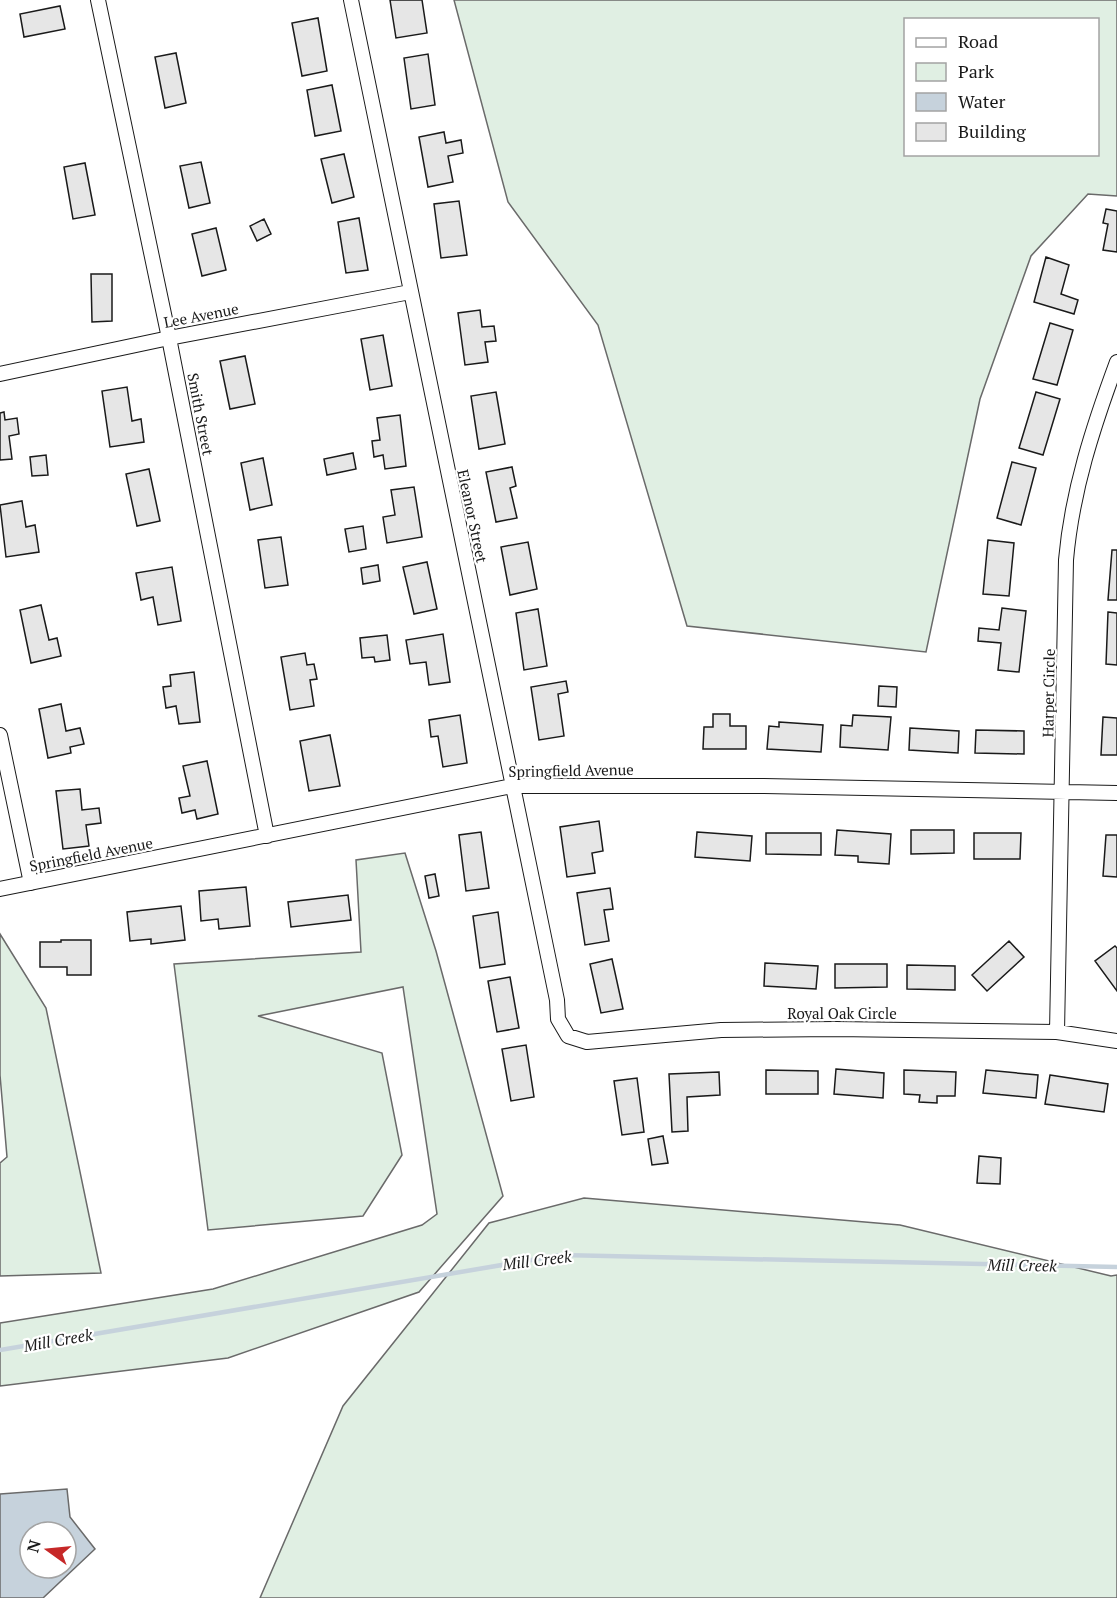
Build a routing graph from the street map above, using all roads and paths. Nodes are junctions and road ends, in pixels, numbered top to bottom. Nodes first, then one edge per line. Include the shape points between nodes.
1 (98, 0) edge
2 (351, 0) edge
3 (410, 292) junction
4 (169, 338) junction
5 (1117, 362) edge
6 (0, 375) edge
7 (0, 735) edge
8 (512, 786) junction
9 (1062, 791) junction
10 (1117, 793) edge
11 (267, 836) junction
12 (31, 883) junction
13 (0, 890) edge
14 (1057, 1032) junction
15 (568, 1036) joint
16 (1117, 1041) edge

1 - 4 street, Smith Street
2 - 3 street, Eleanor Street
3 - 4 street, Lee Avenue
3 - 8 street, Eleanor Street
4 - 6 street, Lee Avenue
4 - 11 street, Smith Street
5 - 9 street, Harper Circle via 1076,485 1069,522 1065,560
7 - 12 street
8 - 9 street, Springfield Avenue
8 - 11 street, Springfield Avenue
8 - 15 street, Eleanor Street via 558,1019
9 - 10 street, Springfield Avenue
9 - 14 street, Harper Circle
11 - 12 street, Springfield Avenue
12 - 13 street, Springfield Avenue
14 - 15 street, Royal Oak Circle via 721,1030 587,1042
14 - 16 street, Royal Oak Circle

